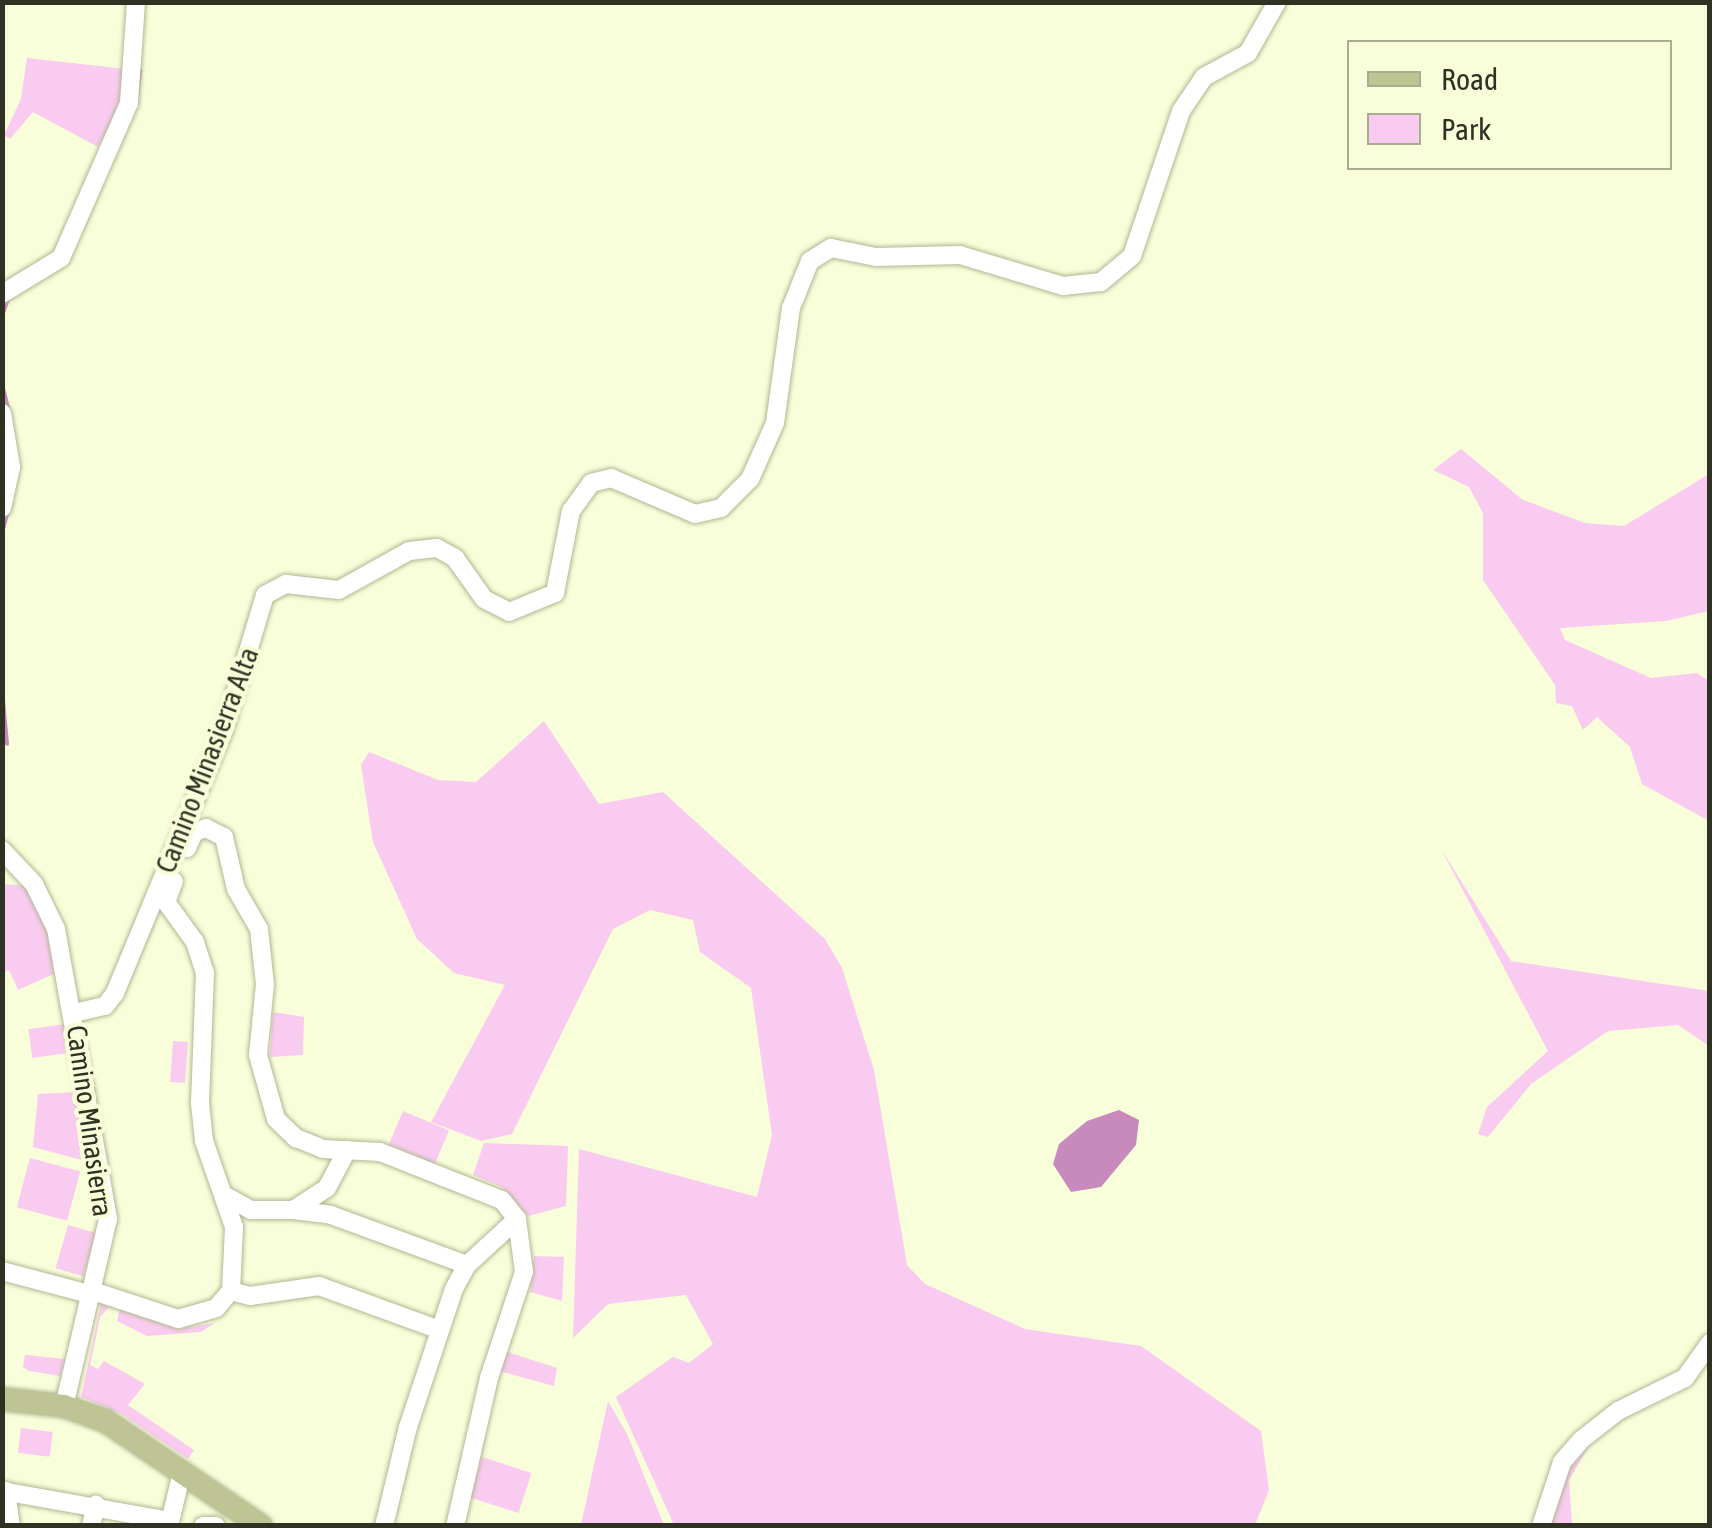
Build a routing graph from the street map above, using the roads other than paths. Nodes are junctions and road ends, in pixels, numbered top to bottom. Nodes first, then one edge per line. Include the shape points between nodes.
1 (136, 2) edge
2 (1277, 2) edge
3 (2, 294) edge
4 (2, 414) edge
5 (2, 508) edge
6 (2, 850) edge
7 (74, 1013) junction
8 (347, 1150) junction
9 (327, 1188) junction
10 (224, 1194) junction
11 (251, 1210) junction
12 (293, 1210) junction
13 (331, 1214) junction
14 (516, 1219) junction
15 (234, 1227) junction
16 (489, 1242) junction
17 (523, 1250) junction
18 (466, 1265) junction
19 (2, 1271) edge
20 (231, 1290) junction
21 (90, 1292) junction
22 (437, 1329) junction
23 (1710, 1343) edge
24 (2, 1399) edge
25 (64, 1406) junction
26 (2, 1414) edge
27 (120, 1434) junction
28 (182, 1472) junction
29 (4, 1491) edge
30 (96, 1505) junction
31 (169, 1523) edge
32 (11, 1526) edge
33 (91, 1526) edge
34 (203, 1526) edge
35 (216, 1526) edge
36 (261, 1526) edge
37 (384, 1526) edge
38 (454, 1526) edge
39 (1541, 1526) edge

1 - 3 street via 129,103 61,258
2 - 7 street, Camino Minasierra Alta via 1248,53 1204,77 1181,111 1132,256 1101,282 1063,286 960,255 876,257 830,248 810,261 791,308 775,423 750,479 722,508 695,514 611,478 591,482 571,512 554,593 509,612 484,599 455,558 437,548 409,552 339,590 286,584 265,595 224,730 115,993 105,1006
4 - 5 street via 11,466
6 - 7 street, Camino Minasierra via 48,906
7 - 21 street, Camino Minasierra via 108,1219
8 - 9 street
8 - 10 street via 296,1138 276,1119 263,1091 258,1054 264,956 259,929 236,890 224,837 218,830 194,832 166,902 195,942 205,974 200,1103 204,1140
8 - 14 street via 380,1152 502,1200
9 - 12 street
9 - 13 street
10 - 11 street
10 - 15 street
11 - 12 street
11 - 15 street
12 - 13 street
13 - 18 street
14 - 16 street
14 - 17 street
15 - 20 street
16 - 17 street
16 - 18 street
17 - 38 street via 518,1302 488,1378
18 - 22 street
19 - 21 street
20 - 21 street via 216,1308 178,1319
20 - 22 street via 250,1296 319,1286
21 - 25 street, Camino Minasierra
22 - 37 street
23 - 39 street via 1685,1378 1618,1411 1581,1440 1562,1462
24 - 25 main road
25 - 27 main road
26 - 27 main road
27 - 28 main road
28 - 31 street
28 - 36 main road
29 - 30 street
29 - 32 street
30 - 31 street
30 - 33 street
34 - 35 street

